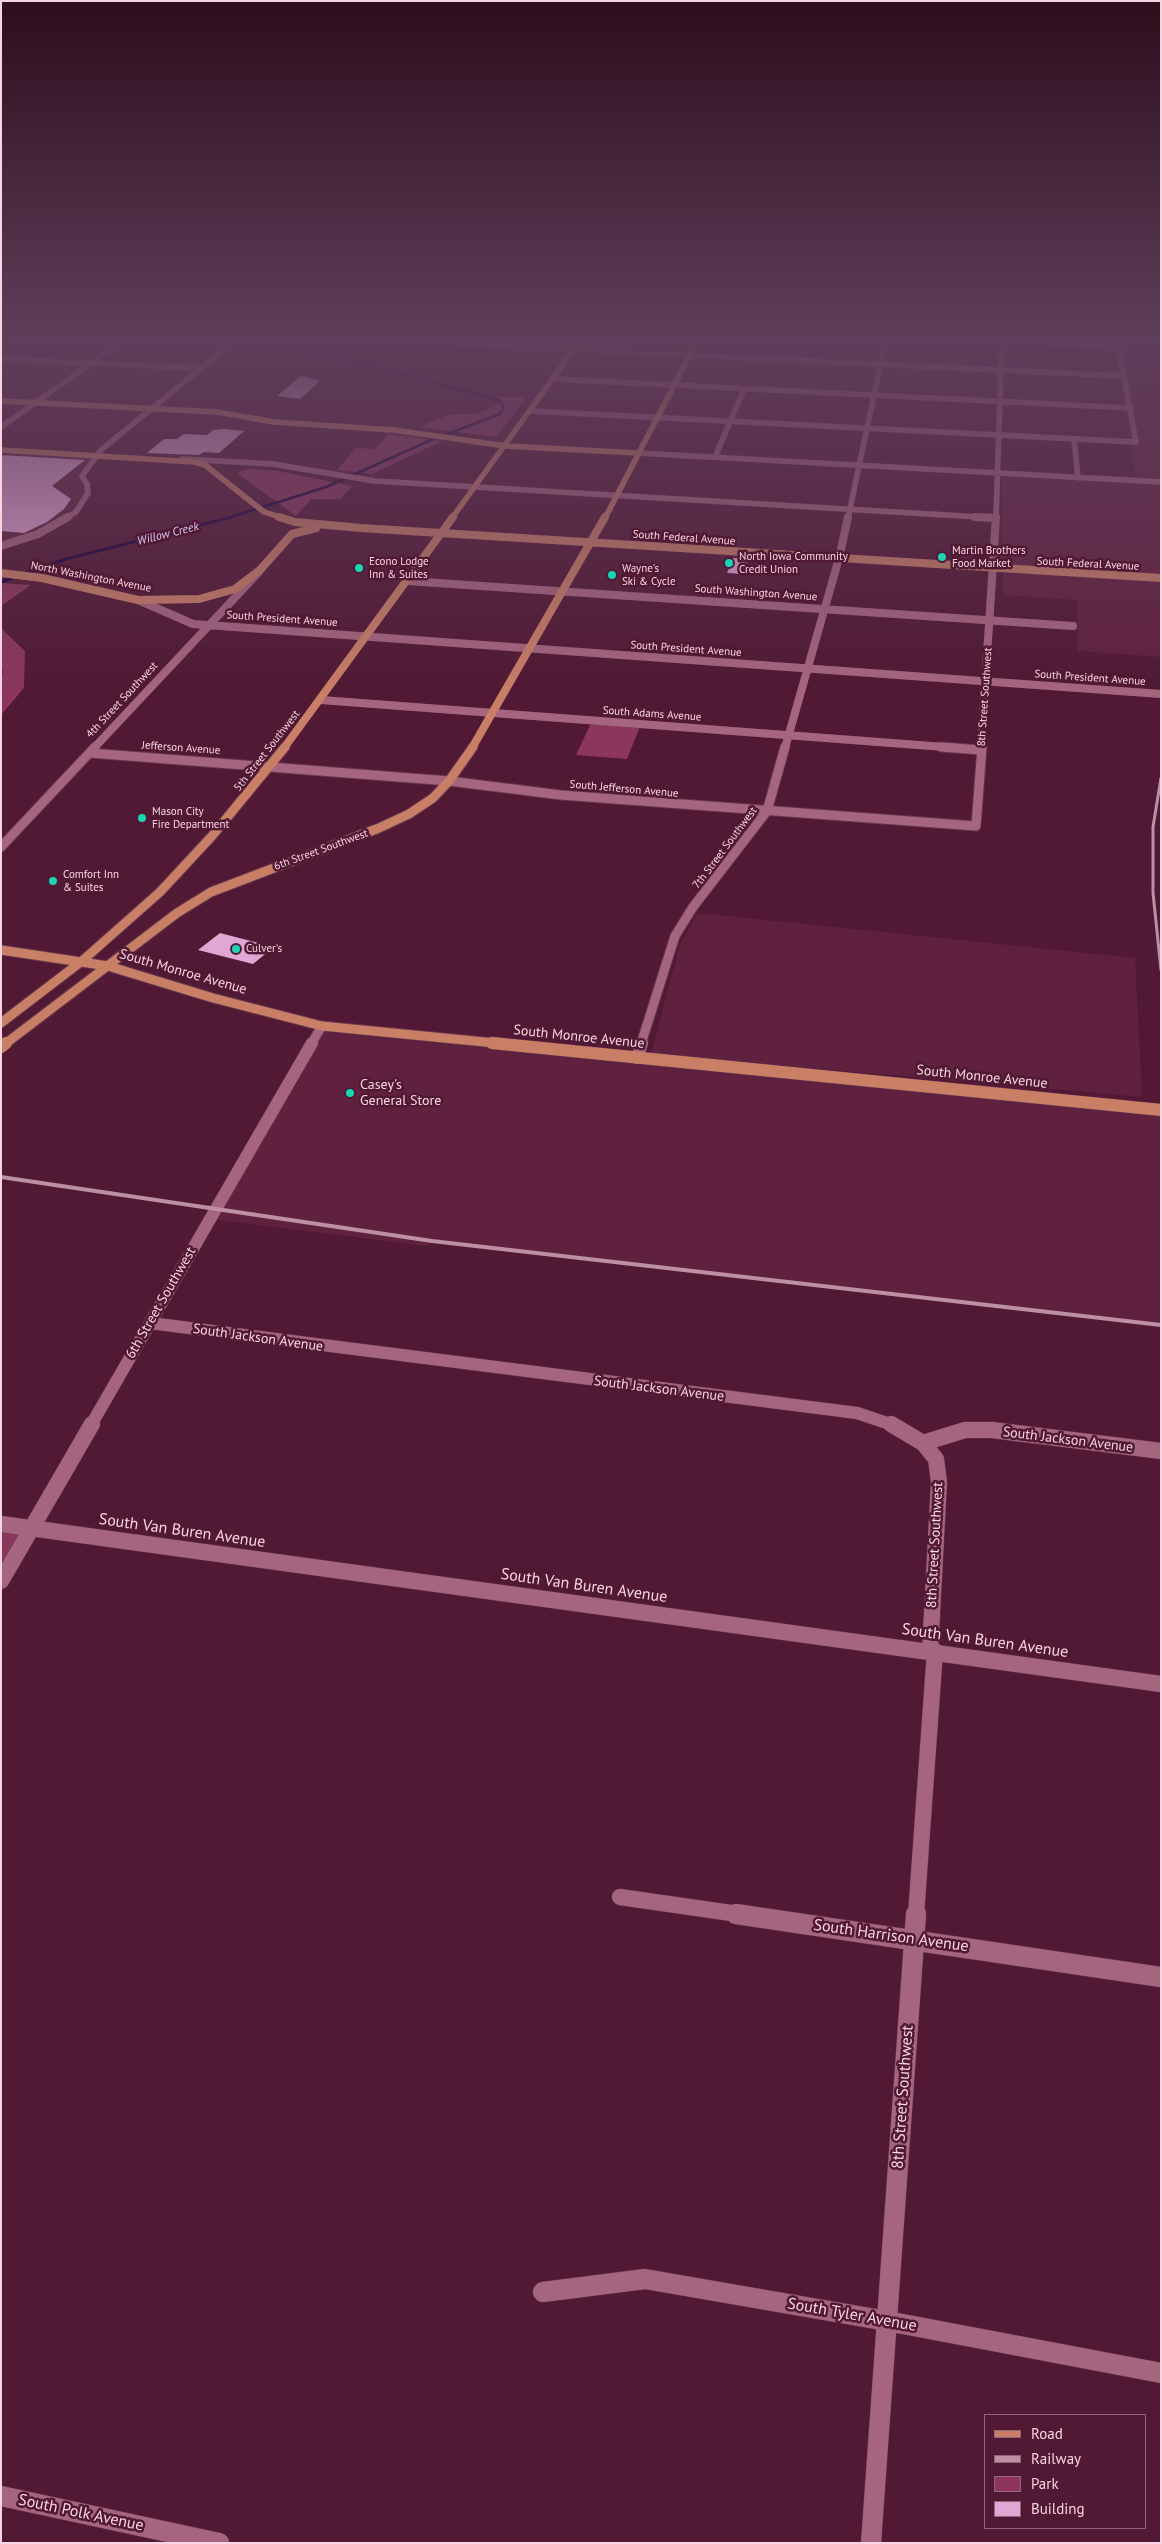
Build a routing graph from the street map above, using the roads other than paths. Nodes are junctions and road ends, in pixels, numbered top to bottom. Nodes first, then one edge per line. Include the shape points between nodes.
1 (97, 457) edge
2 (134, 457) edge
3 (498, 457) edge
4 (636, 457) edge
5 (695, 457) edge
6 (861, 457) edge
7 (998, 457) edge
8 (1076, 457) edge
9 (715, 458) joint
10 (182, 459) junction
11 (254, 463) junction
12 (859, 466) junction
13 (997, 474) junction
14 (220, 476) junction
15 (1078, 478) junction
16 (1161, 482) edge
17 (476, 487) junction
18 (616, 495) junction
19 (849, 509) junction
20 (264, 512) junction
21 (996, 518) junction
22 (276, 524) dead end
23 (361, 528) junction
24 (444, 532) junction
25 (281, 535) dead end
26 (592, 542) junction
27 (1, 546) edge
28 (281, 546) junction
29 (838, 558) junction
30 (994, 568) junction
31 (260, 570) junction
32 (1, 573) edge
33 (1161, 578) edge
34 (408, 581) junction
35 (562, 591) junction
36 (138, 600) junction
37 (825, 610) junction
38 (990, 620) junction
39 (210, 625) junction
40 (1073, 626) dead end
41 (368, 636) junction
42 (529, 648) junction
43 (807, 669) junction
44 (986, 682) junction
45 (1161, 694) edge
46 (321, 700) junction
47 (490, 714) junction
48 (789, 735) junction
49 (981, 750) junction
50 (90, 753) junction
51 (270, 766) junction
52 (449, 781) junction
53 (767, 811) junction
54 (976, 826) joint
55 (3, 843) edge
56 (1, 950) edge
57 (82, 961) junction
58 (108, 966) junction
59 (1, 1023) edge
60 (322, 1026) junction
61 (1, 1047) edge
62 (637, 1058) junction
63 (1161, 1110) edge
64 (150, 1323) junction
65 (923, 1443) junction
66 (1161, 1451) edge
67 (1, 1524) edge
68 (31, 1528) junction
69 (1, 1581) edge
70 (933, 1651) junction
71 (1161, 1684) edge
72 (620, 1897) dead end
73 (914, 1939) junction
74 (1161, 1977) edge
75 (543, 2292) dead end
76 (887, 2321) junction
77 (1161, 2373) edge
78 (1, 2496) edge
79 (219, 2543) edge
80 (871, 2543) edge

1 - 27 street via 82,476 88,493 76,512 38,534
2 - 10 main road, South Federal Avenue
3 - 17 main road, 5th Street Southwest
4 - 18 main road, 6th Street Southwest
5 - 9 street
6 - 12 street, 7th Street Southwest
7 - 13 street, 8th Street Southwest
8 - 15 street
9 - 12 street
10 - 11 street
10 - 14 main road, South Federal Avenue via 205,465
11 - 14 street via 226,466 220,471
11 - 17 street via 363,480
12 - 13 street
12 - 19 street, 7th Street Southwest
13 - 15 street
13 - 21 street, 8th Street Southwest
14 - 20 main road, South Federal Avenue
15 - 16 street
17 - 18 street
17 - 24 main road, 5th Street Southwest
18 - 19 street
18 - 26 main road, 6th Street Southwest
19 - 21 street
19 - 29 street, 7th Street Southwest
20 - 22 main road
20 - 23 main road, South Federal Avenue via 295,522
21 - 30 street, 8th Street Southwest
23 - 24 main road, South Federal Avenue
23 - 28 main road, North Washington Avenue via 298,531
24 - 26 main road, South Federal Avenue
24 - 34 main road, 5th Street Southwest
25 - 28 main road
26 - 29 main road, South Federal Avenue
26 - 35 main road, 6th Street Southwest
28 - 31 main road, North Washington Avenue
29 - 30 main road, South Federal Avenue
29 - 37 street, 7th Street Southwest
30 - 33 main road, South Federal Avenue
30 - 38 street, 8th Street Southwest
31 - 36 main road, North Washington Avenue via 235,588 218,595 181,601
31 - 39 street, 4th Street Southwest
32 - 36 main road, North Washington Avenue via 42,578
34 - 35 street, South Washington Avenue
34 - 41 main road, 5th Street Southwest
35 - 37 street, South Washington Avenue
35 - 42 main road, 6th Street Southwest
36 - 39 street via 193,624
37 - 38 street, South Washington Avenue
37 - 43 street, 7th Street Southwest
38 - 40 street, South Washington Avenue
38 - 44 street, 8th Street Southwest
39 - 41 street, South President Avenue
39 - 50 street, 4th Street Southwest
41 - 42 street, South President Avenue
41 - 46 main road, 5th Street Southwest
42 - 43 street, South President Avenue
42 - 47 main road, 6th Street Southwest
43 - 44 street, South President Avenue
43 - 48 street, 7th Street Southwest
44 - 45 street, South President Avenue
44 - 49 street, 8th Street Southwest
46 - 47 street, South Adams Avenue
46 - 51 main road, 5th Street Southwest
47 - 48 street, South Adams Avenue
47 - 52 main road, 6th Street Southwest
48 - 49 street, South Adams Avenue
48 - 53 street, 7th Street Southwest
49 - 54 street, 8th Street Southwest
50 - 51 street, Jefferson Avenue
50 - 55 street, 4th Street Southwest
51 - 52 street, South Jefferson Avenue
51 - 57 main road, 5th Street Southwest via 192,860
52 - 53 street, South Jefferson Avenue via 561,795
52 - 58 main road, 6th Street Southwest via 409,814 379,828 211,892 177,913
53 - 54 street, South Jefferson Avenue
53 - 62 street, 7th Street Southwest via 693,907 675,936
56 - 57 main road, South Monroe Avenue
57 - 58 main road, South Monroe Avenue
57 - 59 main road
58 - 60 main road, South Monroe Avenue
58 - 61 main road
60 - 62 main road, South Monroe Avenue
60 - 64 street, 6th Street Southwest
62 - 63 main road, South Monroe Avenue
64 - 65 street, South Jackson Avenue via 857,1413 886,1421
64 - 68 street, 6th Street Southwest
65 - 66 street, South Jackson Avenue via 965,1430 992,1430
65 - 70 street, 8th Street Southwest via 936,1460 939,1482
67 - 68 street, South Van Buren Avenue
68 - 69 street, 6th Street Southwest
68 - 70 street, South Van Buren Avenue
70 - 71 street, South Van Buren Avenue
70 - 73 street, 8th Street Southwest
72 - 73 street, South Harrison Avenue
73 - 74 street, South Harrison Avenue
73 - 76 street, 8th Street Southwest
75 - 76 street, South Tyler Avenue via 645,2278
76 - 77 street, South Tyler Avenue
76 - 80 street, 8th Street Southwest
78 - 79 street, South Polk Avenue

